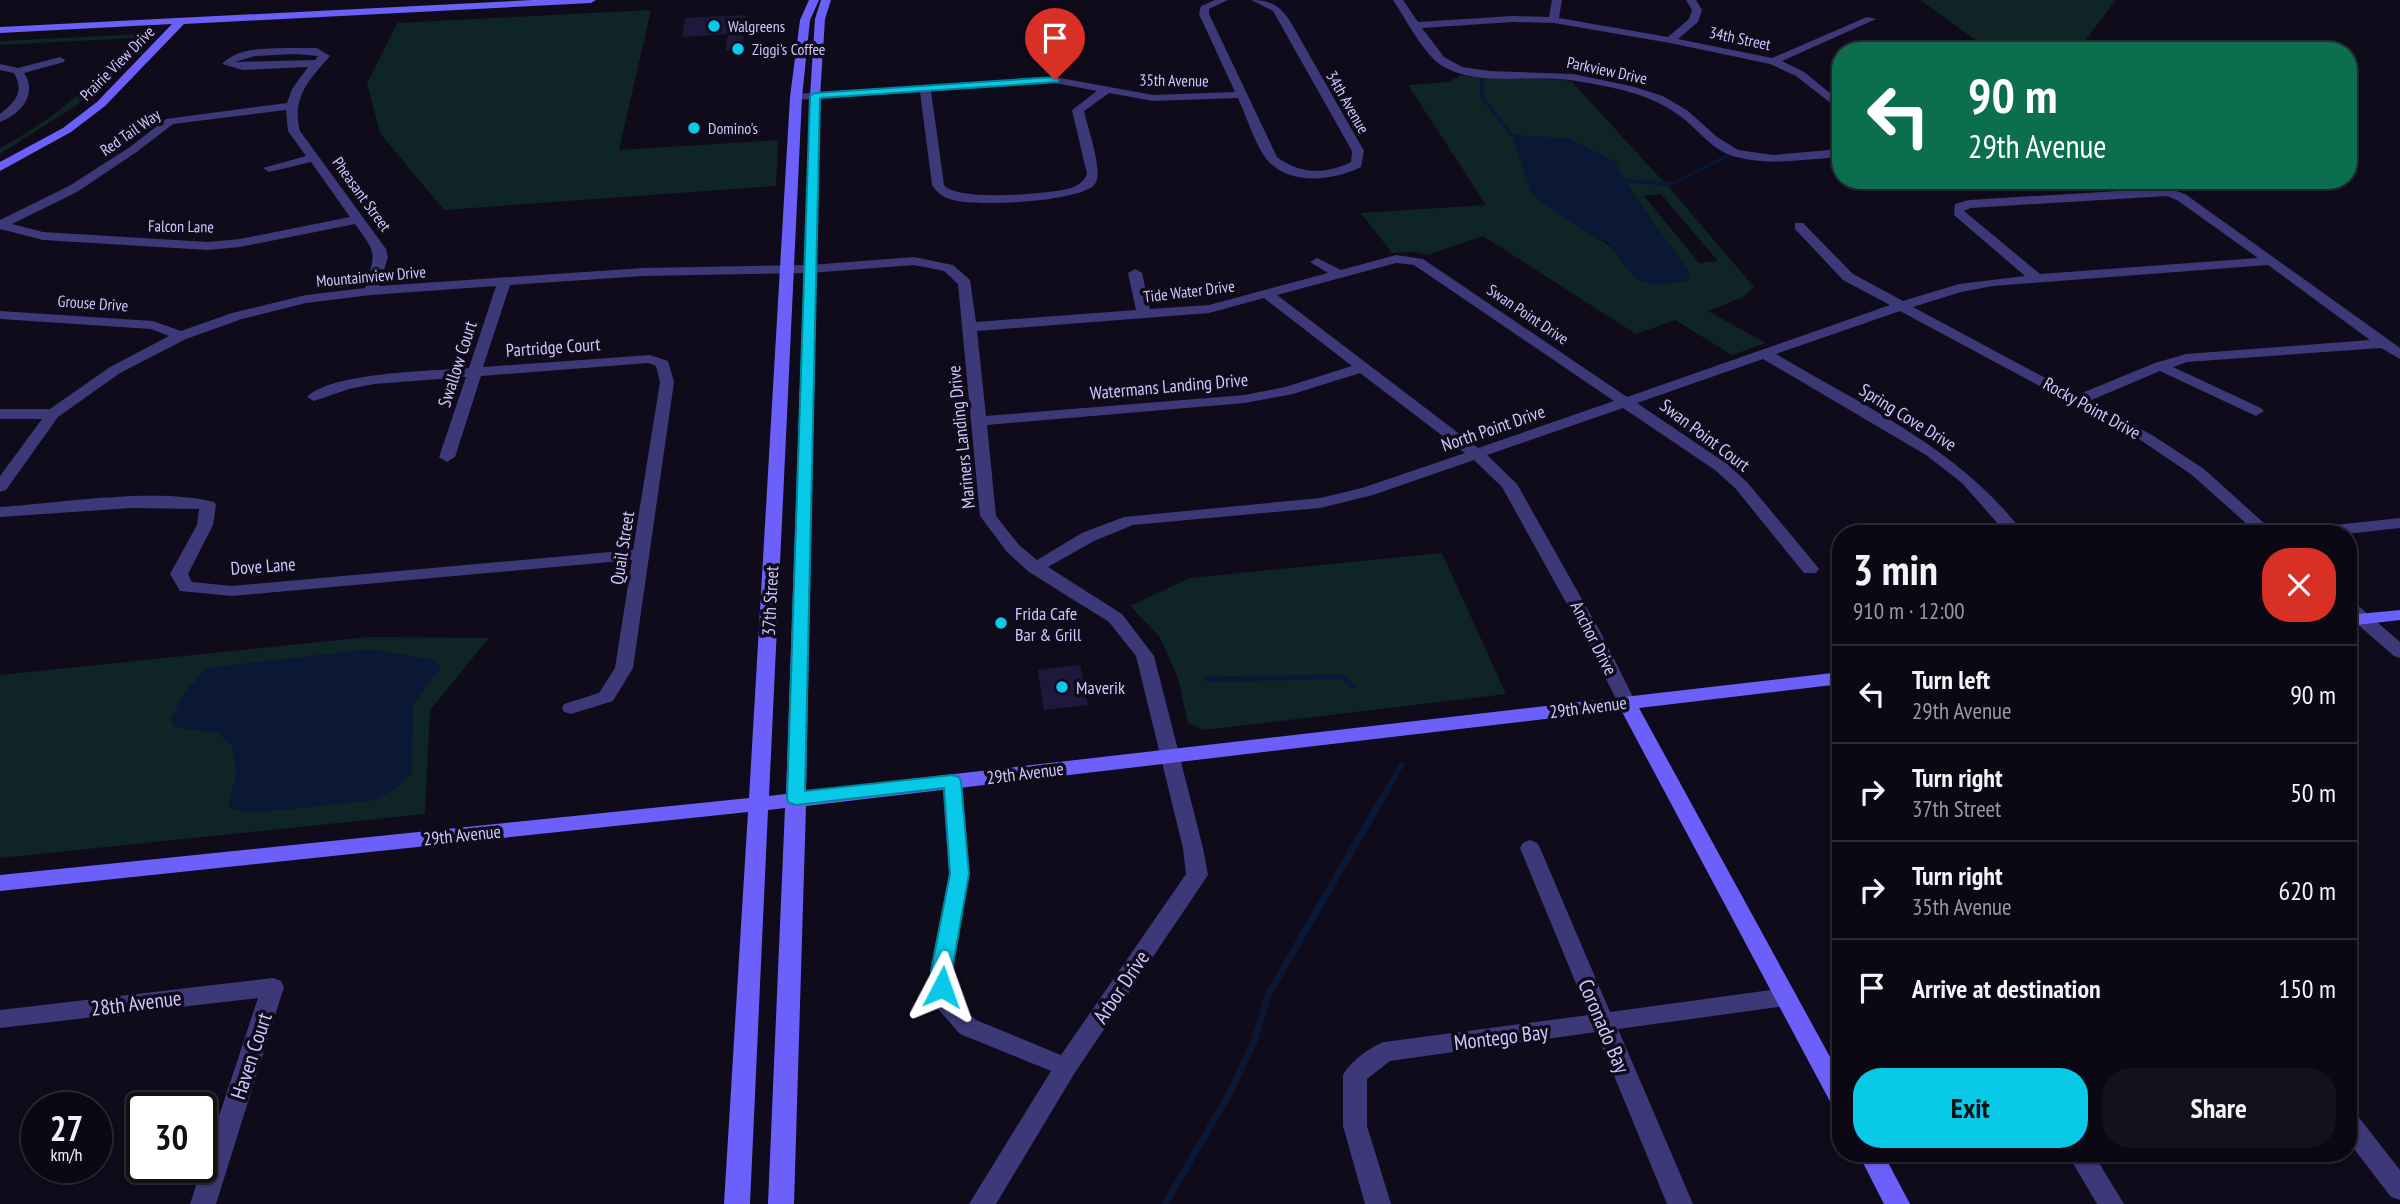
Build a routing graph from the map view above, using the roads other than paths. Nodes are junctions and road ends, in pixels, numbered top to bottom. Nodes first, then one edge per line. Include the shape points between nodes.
1 (591, 0) edge
2 (814, 0) edge
3 (826, 0) edge
4 (1223, 0) edge
5 (1256, 0) edge
6 (1398, 0) edge
7 (1557, 0) edge
8 (1692, 0) edge
9 (1871, 19) dead end
10 (182, 20) junction
11 (1554, 20) junction
12 (1417, 25) junction
13 (0, 30) edge
14 (1670, 40) junction
15 (60, 60) dead end
16 (1773, 61) junction
17 (317, 62) junction
18 (0, 67) edge
19 (18, 71) junction
20 (925, 88) junction
21 (1107, 90) junction
22 (1241, 95) junction
23 (815, 96) junction
24 (796, 97) junction
25 (1832, 101) edge
26 (291, 106) junction
27 (0, 119) edge
28 (1832, 154) edge
29 (313, 158) junction
30 (0, 167) edge
31 (270, 168) dead end
32 (359, 219) junction
33 (1, 225) edge
34 (1799, 226) dead end
35 (1408, 259) joint
36 (2271, 261) junction
37 (1317, 262) dead end
38 (787, 268) junction
39 (810, 269) junction
40 (1135, 273) dead end
41 (1339, 274) junction
42 (2036, 278) junction
43 (504, 282) junction
44 (371, 292) junction
45 (1268, 295) junction
46 (1901, 306) junction
47 (0, 314) edge
48 (1144, 315) junction
49 (969, 327) junction
50 (181, 337) junction
51 (2384, 343) junction
52 (1765, 354) junction
53 (2400, 355) edge
54 (663, 365) joint
55 (2160, 366) junction
56 (1360, 368) junction
57 (474, 372) junction
58 (314, 397) dead end
59 (2077, 400) junction
60 (1627, 401) junction
61 (2256, 411) dead end
62 (0, 414) edge
63 (53, 414) junction
64 (978, 421) junction
65 (1476, 454) junction
66 (447, 457) dead end
67 (0, 487) edge
68 (0, 512) edge
69 (2400, 523) edge
70 (2008, 525) edge
71 (2257, 525) edge
72 (2357, 528) edge
73 (640, 554) junction
74 (1035, 568) junction
75 (1810, 569) dead end
76 (2400, 615) edge
77 (2357, 620) edge
78 (2357, 621) edge
79 (2400, 652) edge
80 (1832, 679) edge
81 (1627, 703) junction
82 (571, 708) dead end
83 (1169, 756) junction
84 (952, 781) junction
85 (796, 799) junction
86 (759, 804) junction
87 (1530, 848) dead end
88 (0, 883) edge
89 (273, 987) joint
90 (1786, 997) junction
91 (0, 1019) edge
92 (1603, 1023) junction
93 (1066, 1067) junction
94 (1832, 1083) edge
95 (2357, 1134) edge
96 (1875, 1162) edge
97 (2085, 1162) edge
98 (2400, 1189) edge
99 (203, 1204) edge
100 (737, 1204) edge
101 (781, 1204) edge
102 (982, 1204) edge
103 (1378, 1204) edge
104 (1680, 1204) edge
105 (1897, 1204) edge
106 (2111, 1204) edge

1 - 10 main road
2 - 24 main road, 37th Street via 805,20
3 - 23 main road, 37th Street via 820,19
4 - 22 street via 1207,5 1203,12
5 - 22 street, 34th Avenue via 1270,4 1285,21 1358,151 1357,164 1342,172 1312,174 1279,166
6 - 12 street
7 - 11 street
8 - 14 street, 34th Street via 1696,17
9 - 16 street
10 - 13 main road
10 - 30 main road, Prairie View Drive via 93,111
11 - 12 street
11 - 14 street
12 - 28 street, Parkview Drive via 1448,65 1489,74 1569,76 1644,93 1685,113 1713,142 1742,154
14 - 16 street, 34th Street
15 - 19 street
16 - 25 street, 34th Street via 1800,74
17 - 17 street via 325,56 317,51 240,55 227,64
17 - 26 street
18 - 19 street
19 - 27 street via 26,82 26,93
20 - 21 street, 35th Avenue via 1055,80
20 - 21 street via 938,185 948,195 974,199 1068,192 1089,183 1093,174 1078,110
20 - 23 street, 35th Avenue
21 - 22 street, 35th Avenue via 1167,99
23 - 24 street, 35th Avenue
23 - 39 main road, 37th Street
24 - 38 main road, 37th Street
26 - 29 street, Pheasant Street via 294,131
26 - 33 street, Red Tail Way via 170,121 74,189
29 - 31 street, Pheasant Street
29 - 32 street, Pheasant Street
32 - 33 street, Falcon Lane via 208,246 43,236
32 - 44 street, Pheasant Street via 380,249
34 - 46 street, Rocky Point Drive via 1848,277
35 - 41 street, Tide Water Drive
35 - 60 street, Swan Point Drive
36 - 42 street, North Point Drive
36 - 42 street via 2168,192 1959,207 1958,212
36 - 51 street
37 - 41 street
38 - 39 street, Mountainview Drive
38 - 43 street, Mountainview Drive
38 - 86 main road, 37th Street
39 - 49 street, Mariners Landing Drive via 914,261 948,268 965,283
39 - 85 main road, 37th Street
40 - 48 street
41 - 45 street, Tide Water Drive
42 - 46 street, North Point Drive via 1959,288
43 - 44 street, Mountainview Drive
43 - 57 street, Swallow Court
44 - 50 street, Mountainview Drive via 306,299 237,316
45 - 48 street, Tide Water Drive via 1209,309
45 - 56 street, Anchor Drive
46 - 52 street, North Point Drive
46 - 59 street, Rocky Point Drive
47 - 50 street, Grouse Drive via 153,324
48 - 49 street, Tide Water Drive
49 - 64 street, Mariners Landing Drive
50 - 63 street, Mountainview Drive via 115,370
51 - 53 street
51 - 55 street via 2207,356
52 - 60 street, North Point Drive
52 - 70 street, Spring Cove Drive via 1943,460 1968,480
54 - 57 street, Partridge Court via 650,359
54 - 73 street, Quail Street via 667,382
55 - 59 street
55 - 61 street
56 - 64 street, Watermans Landing Drive via 1245,400
56 - 65 street, Anchor Drive
57 - 58 street, Partridge Court via 346,385
57 - 66 street, Swallow Court
59 - 71 street, Rocky Point Drive via 2172,453
60 - 65 street, North Point Drive
60 - 75 street, Swan Point Court via 1741,485
62 - 63 street
63 - 67 street, Mountainview Drive
64 - 74 street, Mariners Landing Drive via 988,516 999,536
65 - 74 street, North Point Drive via 1367,492 1320,503 1130,520 1088,537
65 - 81 street, Anchor Drive via 1520,500
68 - 73 street, Dove Lane via 208,505 205,525 179,574 186,587 232,591
69 - 72 street
73 - 82 street, Quail Street via 624,668 606,697
74 - 83 street, Mariners Landing Drive via 1112,615 1130,633 1145,656
76 - 77 main road
78 - 79 street
80 - 81 main road, 29th Avenue
81 - 83 main road, 29th Avenue
81 - 90 main road, Anchor Drive
83 - 84 main road, 29th Avenue
83 - 93 street, Arbor Drive via 1196,875
84 - 85 main road, 29th Avenue
84 - 93 street via 959,874 942,971 943,1002 968,1027
85 - 86 main road, 29th Avenue
85 - 101 main road, 37th Street
86 - 88 main road, 29th Avenue
86 - 100 main road, 37th Street
87 - 92 street, Coronado Bay
89 - 91 street, 28th Avenue
89 - 99 street, Haven Court
90 - 92 street, Montego Bay
90 - 94 main road, Anchor Drive
92 - 103 street, Montego Bay via 1384,1052 1355,1074 1354,1126
92 - 104 street, Coronado Bay
93 - 102 street, Arbor Drive
95 - 98 street
96 - 105 main road
97 - 106 street

